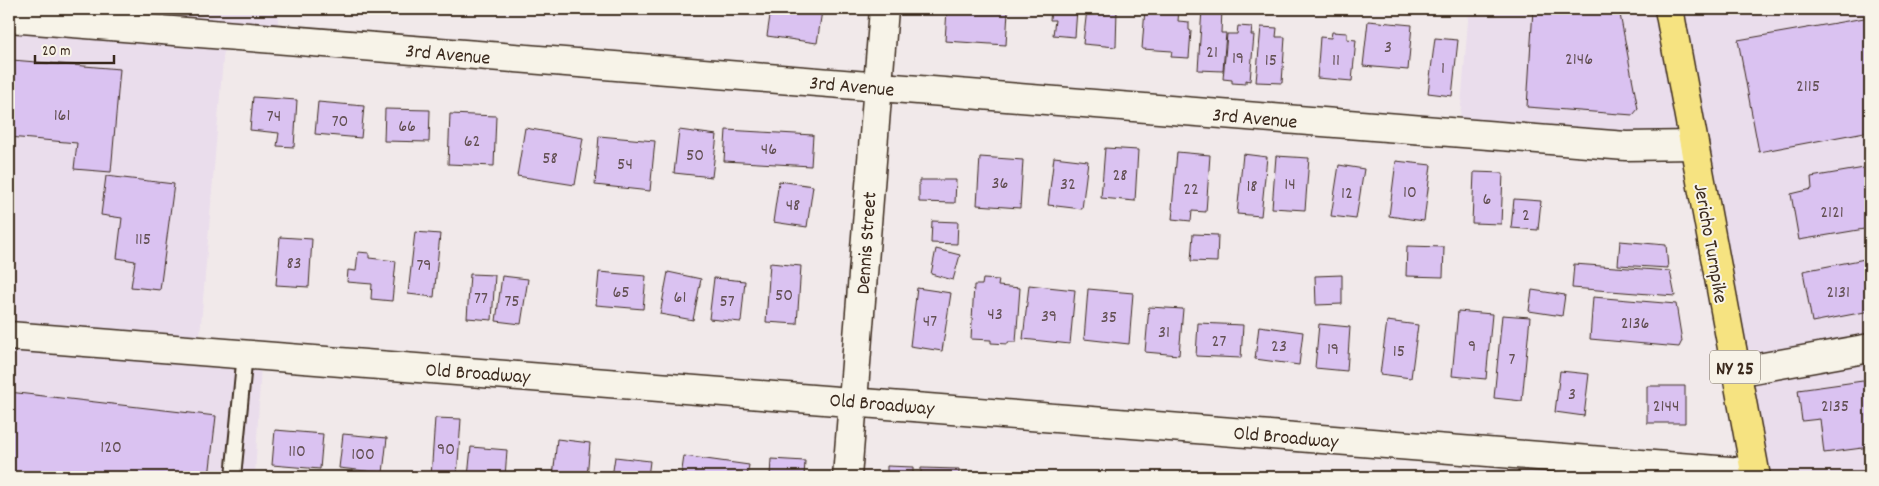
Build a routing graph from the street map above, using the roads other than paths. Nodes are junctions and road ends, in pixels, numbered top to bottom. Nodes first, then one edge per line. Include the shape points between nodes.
1 (884, 9) edge
2 (1669, 9) edge
3 (9, 18) edge
4 (878, 87) junction
5 (1694, 145) junction
6 (9, 336) edge
7 (1870, 348) edge
8 (244, 353) junction
9 (1736, 372) junction
10 (853, 401) junction
11 (1756, 475) edge
12 (233, 477) edge
13 (847, 477) edge

1 - 4 street, Dennis Street
2 - 5 main road, Jericho Turnpike / NY 25
3 - 4 street, 3rd Avenue
4 - 5 street, 3rd Avenue via 1626,146
4 - 10 street, Dennis Street
5 - 9 main road, Jericho Turnpike / NY 25
6 - 8 street, Old Broadway
7 - 9 street
8 - 10 street, Old Broadway
8 - 12 lane
9 - 11 main road, Jericho Turnpike / NY 25
10 - 11 street, Old Broadway
10 - 13 street, Dennis Street

